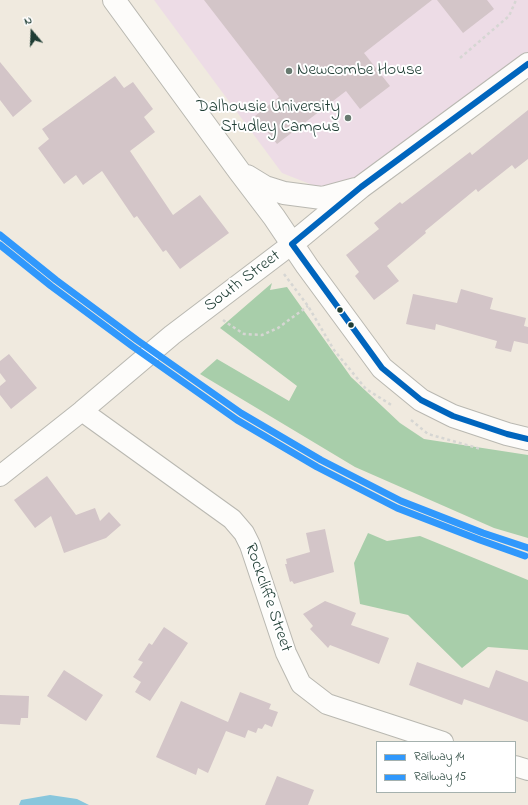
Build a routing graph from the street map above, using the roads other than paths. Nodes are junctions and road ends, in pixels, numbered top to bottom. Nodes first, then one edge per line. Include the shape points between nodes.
1 (114, 0) edge
2 (528, 64) edge
3 (239, 171) junction
4 (361, 187) junction
5 (292, 244) junction
6 (82, 411) junction
7 (528, 439) edge
8 (0, 476) edge
9 (440, 741) edge
10 (516, 766) edge
11 (528, 770) edge

1 - 3 main road
2 - 4 main road, South Street
3 - 4 main road via 265,188 322,198
3 - 5 main road
4 - 5 main road, South Street
5 - 6 street, South Street via 172,336
5 - 7 main road via 382,368 421,400 453,416
6 - 8 street, South Street
6 - 9 street, Rockcliffe Street via 232,519 244,533 286,653 301,684 327,704
10 - 11 street

